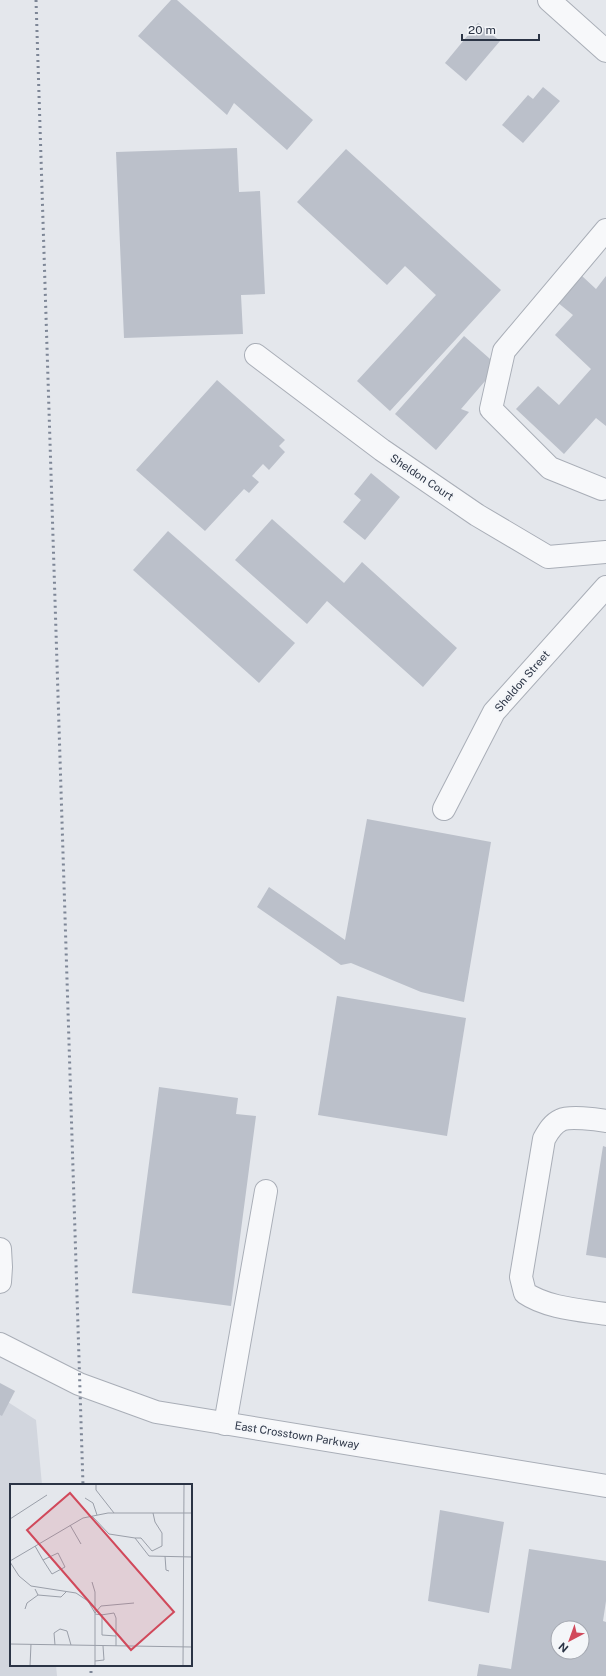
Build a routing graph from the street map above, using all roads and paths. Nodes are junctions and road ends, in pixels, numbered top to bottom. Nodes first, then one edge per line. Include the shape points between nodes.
1 (549, 0) edge
2 (606, 51) edge
3 (606, 230) edge
4 (256, 355) dead end
5 (605, 485) edge
6 (606, 552) edge
7 (606, 587) edge
8 (444, 809) dead end
9 (606, 1121) edge
10 (266, 1191) dead end
11 (0, 1249) edge
12 (0, 1282) edge
13 (606, 1314) edge
14 (0, 1344) edge
15 (225, 1424) junction
16 (606, 1486) edge

1 - 2 street
3 - 5 street via 504,351 491,409 550,468
4 - 6 street, Sheldon Court via 382,450 477,515 548,557
7 - 8 street, Sheldon Street via 494,712
9 - 13 street via 596,1118 562,1119 551,1127 544,1139 521,1277 525,1293 534,1299
10 - 15 street
11 - 12 street
14 - 15 street, East Crosstown Parkway via 79,1384 124,1402 156,1412
15 - 16 street, East Crosstown Parkway

